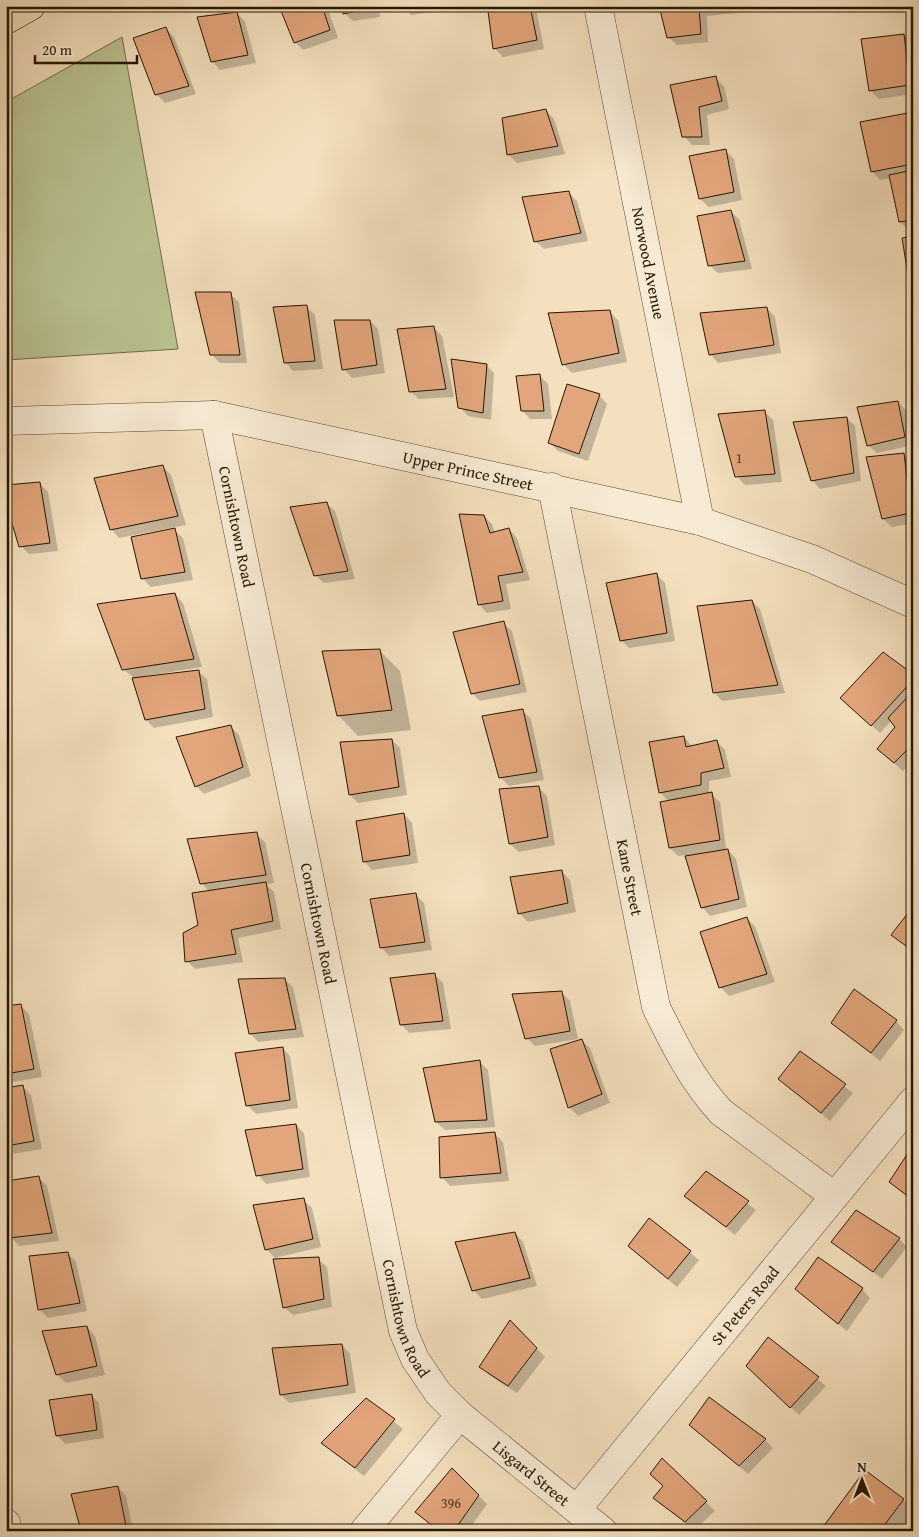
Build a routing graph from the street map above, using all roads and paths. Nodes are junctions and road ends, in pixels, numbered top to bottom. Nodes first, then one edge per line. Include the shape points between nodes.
1 (31, 6) edge
2 (598, 6) edge
3 (6, 20) edge
4 (214, 416) junction
5 (6, 421) edge
6 (552, 487) junction
7 (700, 521) junction
8 (913, 604) edge
9 (913, 1101) edge
10 (834, 1196) junction
11 (460, 1415) junction
12 (577, 1510) junction
13 (6, 1523) edge
14 (8, 1531) edge
15 (364, 1531) edge
16 (603, 1531) edge

1 - 3 main road
2 - 7 street, Norwood Avenue
4 - 5 street, Upper Prince Street
4 - 6 street, Upper Prince Street
4 - 11 street, Cornishtown Road via 403,1331 415,1359 438,1393
6 - 7 street, Upper Prince Street
6 - 10 street, Kane Street via 656,1007 683,1060 706,1096 721,1112
7 - 8 street, Upper Prince Street via 812,559
9 - 10 street, St Peters Road
10 - 12 street, St Peters Road
11 - 12 street, Lisgard Street
11 - 15 street
12 - 16 street, Lisgard Street
13 - 14 street

